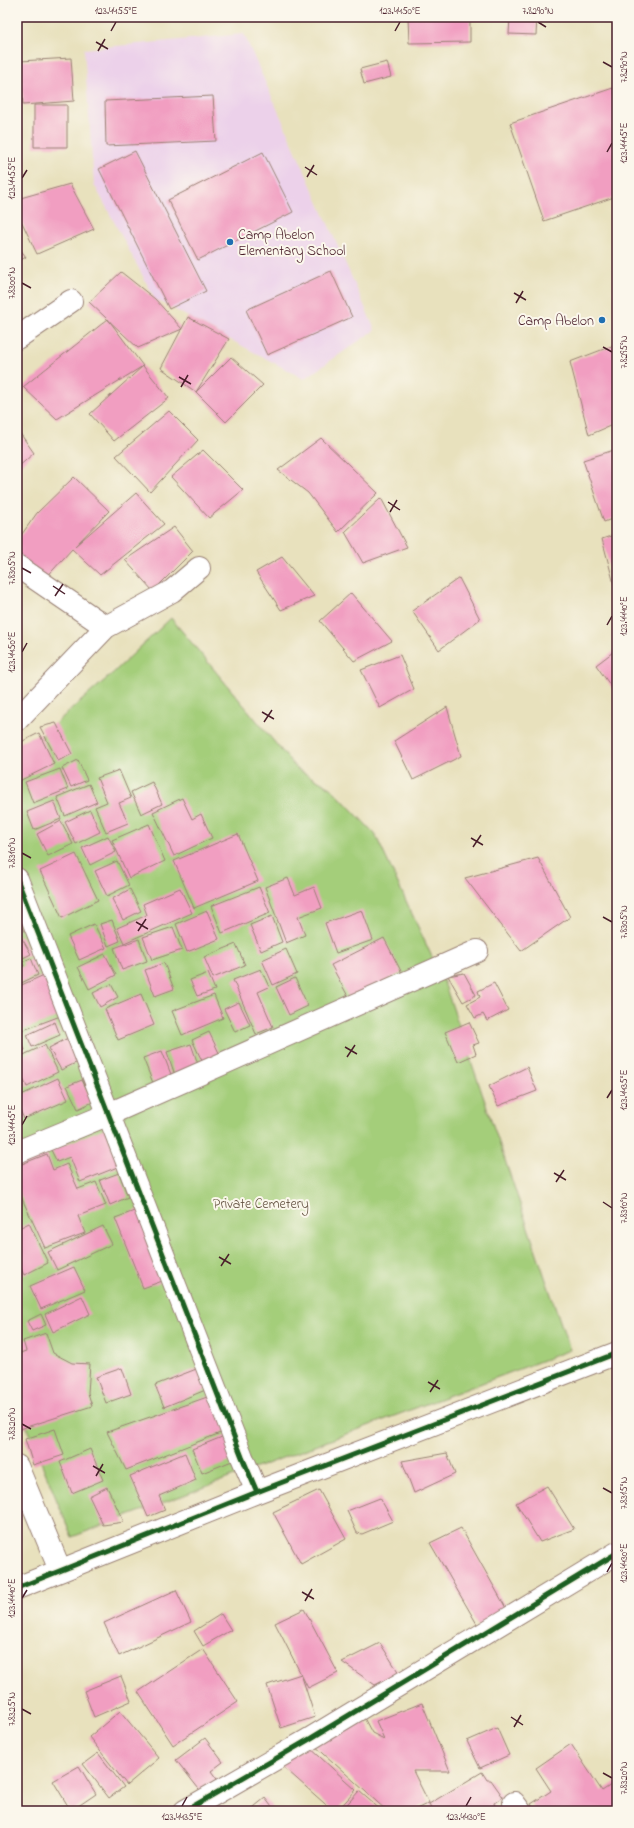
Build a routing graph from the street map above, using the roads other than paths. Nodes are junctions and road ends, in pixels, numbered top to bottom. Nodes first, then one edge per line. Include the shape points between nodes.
1 (71, 301) dead end
2 (17, 338) edge
3 (17, 566) edge
4 (199, 568) dead end
5 (106, 627) junction
6 (17, 720) edge
7 (17, 879) edge
8 (477, 951) dead end
9 (110, 1114) junction
10 (17, 1152) edge
11 (617, 1353) edge
12 (17, 1466) edge
13 (257, 1492) junction
14 (617, 1553) edge
15 (60, 1570) junction
16 (17, 1588) edge
17 (185, 1811) edge

1 - 2 street
3 - 5 street
4 - 5 street via 172,591
5 - 6 street
7 - 9 street
8 - 9 street
9 - 10 street
9 - 13 street
11 - 13 street
12 - 15 street
13 - 15 street
14 - 17 street via 308,1740
15 - 16 street

